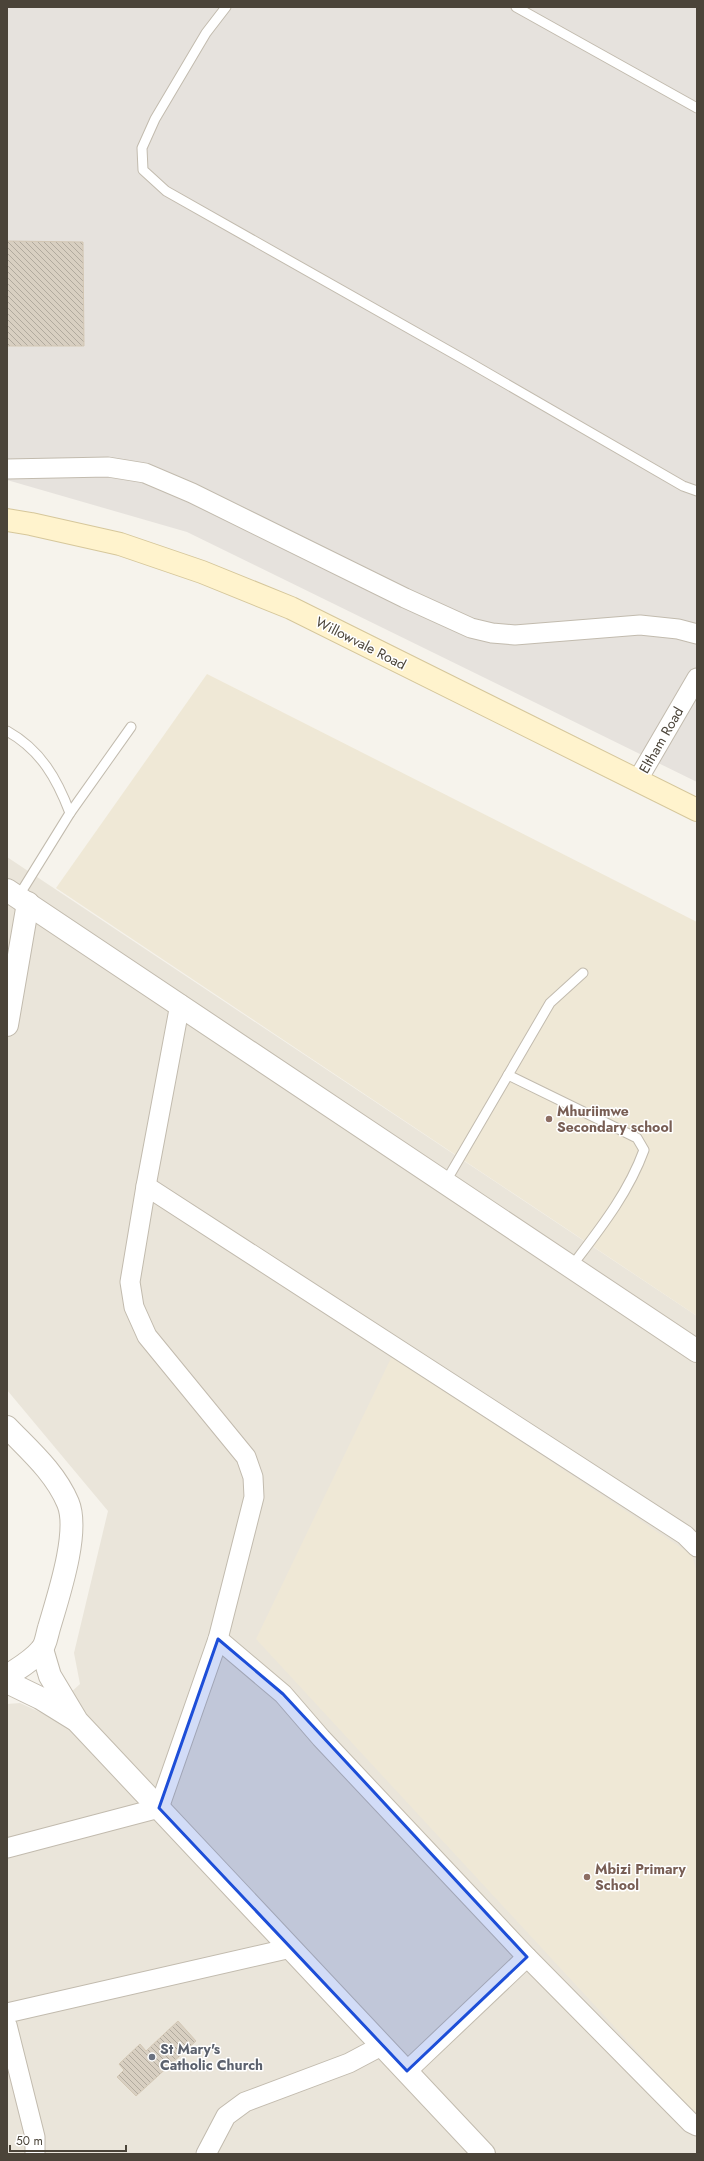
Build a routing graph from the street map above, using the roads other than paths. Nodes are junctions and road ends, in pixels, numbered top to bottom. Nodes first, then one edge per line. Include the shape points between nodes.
1 (226, 7) edge
2 (516, 7) edge
3 (697, 108) edge
4 (7, 469) edge
5 (697, 491) edge
6 (7, 520) edge
7 (697, 634) edge
8 (697, 678) edge
9 (131, 727) dead end
10 (7, 731) edge
11 (637, 780) junction
12 (697, 810) edge
13 (70, 813) junction
14 (18, 897) edge
15 (583, 973) dead end
16 (180, 1004) junction
17 (7, 1025) edge
18 (508, 1075) junction
19 (446, 1182) junction
20 (146, 1186) junction
21 (571, 1267) junction
22 (697, 1351) edge
23 (7, 1427) edge
24 (697, 1547) edge
25 (218, 1639) junction
26 (42, 1649) junction
27 (7, 1676) edge
28 (7, 1682) edge
29 (77, 1720) junction
30 (159, 1808) junction
31 (7, 1848) edge
32 (291, 1948) junction
33 (527, 1957) junction
34 (7, 2014) edge
35 (7, 2025) edge
36 (383, 2045) junction
37 (407, 2071) junction
38 (697, 2126) edge
39 (35, 2154) edge
40 (206, 2154) edge
41 (484, 2154) edge

1 - 5 lane via 206,33 155,119 142,148 143,170 166,191 683,486
2 - 3 lane
4 - 7 street via 108,467 145,473 192,493 405,598 472,628 514,635 640,625
6 - 11 main road, Willowvale Road via 120,544 202,572 290,608
8 - 11 street, Eltham Road
9 - 13 lane
10 - 13 lane via 25,741 43,762 59,785
11 - 12 main road, Willowvale Road
13 - 14 lane
14 - 16 street
14 - 17 street
15 - 18 lane via 550,1003
16 - 19 street
16 - 20 street
18 - 19 lane
18 - 21 lane via 637,1138 644,1150 637,1171 616,1207
19 - 21 street
20 - 24 street via 685,1535
20 - 25 street via 130,1282 134,1306 147,1336 246,1458 253,1477 254,1497
21 - 22 street
23 - 26 street via 55,1478 68,1504 72,1521 70,1544 61,1583
25 - 30 street
25 - 33 street via 283,1694 321,1738
26 - 27 street via 26,1664
26 - 29 street via 50,1676
28 - 29 street
29 - 30 street
30 - 31 street
30 - 32 street
32 - 34 street
32 - 36 street
33 - 37 street
33 - 38 street via 691,2123
35 - 39 street via 35,2137
36 - 37 street
36 - 40 street via 349,2063 245,2102 226,2116
37 - 41 street

